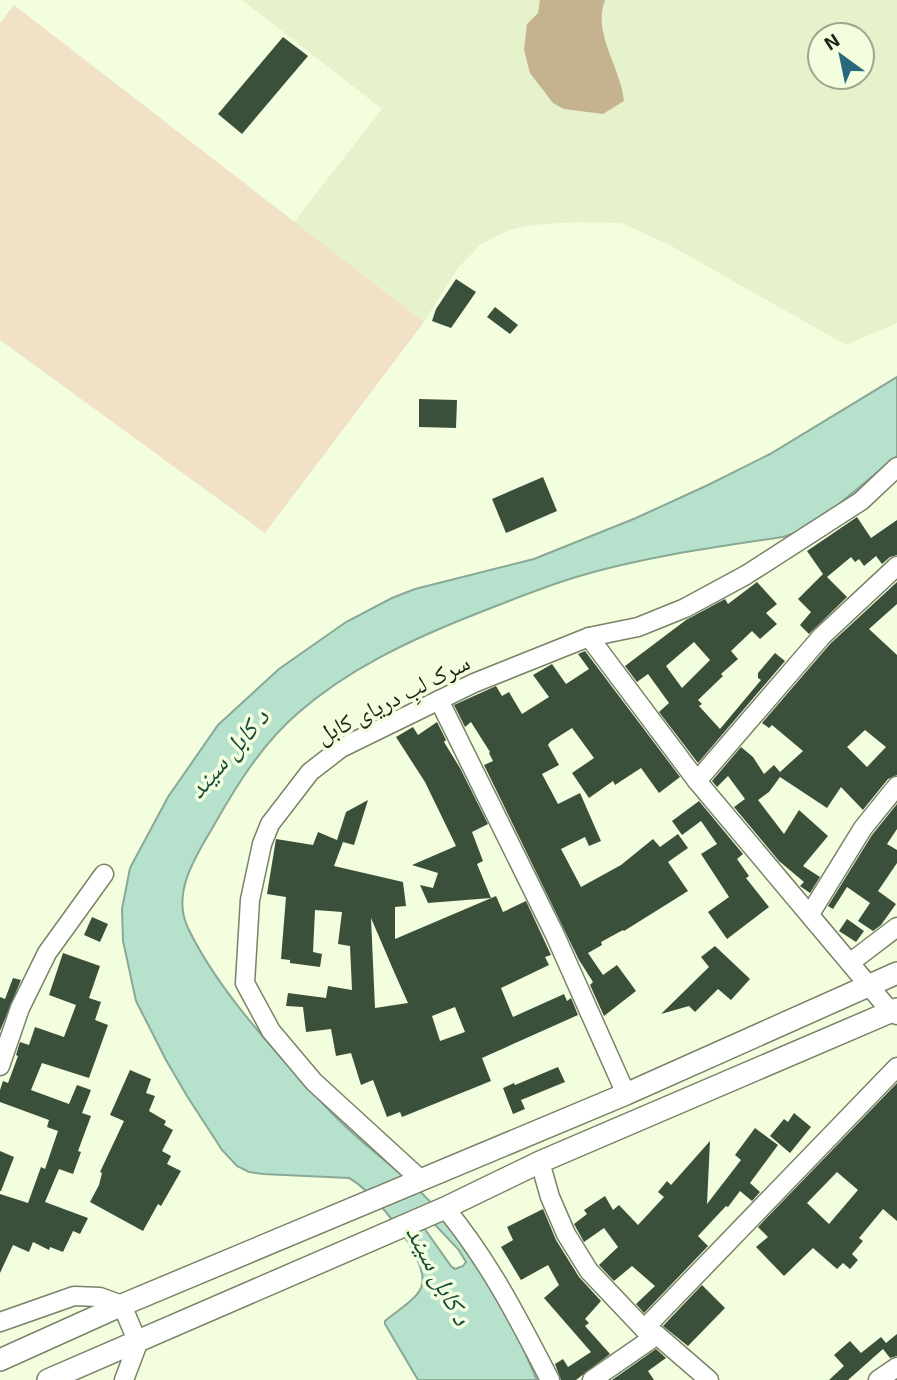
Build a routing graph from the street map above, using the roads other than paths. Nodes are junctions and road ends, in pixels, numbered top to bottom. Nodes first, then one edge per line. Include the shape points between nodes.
1 (897, 467) edge
2 (897, 566) edge
3 (589, 637) junction
4 (439, 700) junction
5 (697, 780) junction
6 (897, 786) edge
7 (104, 874) dead end
8 (810, 914) junction
9 (897, 927) edge
10 (851, 962) junction
11 (897, 973) edge
12 (869, 985) junction
13 (895, 1012) edge
14 (0, 1066) edge
15 (897, 1068) edge
16 (626, 1094) junction
17 (540, 1162) junction
18 (418, 1180) junction
19 (443, 1209) junction
20 (122, 1305) junction
21 (0, 1322) edge
22 (650, 1332) junction
23 (138, 1343) junction
24 (0, 1360) edge
25 (897, 1367) edge
26 (48, 1380) edge
27 (124, 1380) edge
28 (550, 1380) edge
29 (592, 1380) edge
30 (709, 1380) edge
31 (878, 1380) edge

1 - 3 street, سرک لبِ دریای کابل via 861,501 746,575 685,608 638,626
2 - 5 street via 822,636
3 - 4 street, سرک لبِ دریای کابل
3 - 5 street
4 - 16 street via 555,935
4 - 18 street, سرک لبِ دریای کابل via 341,748 310,772 283,806 262,844 250,900 245,963 245,984 271,1031 314,1082
5 - 8 street
6 - 8 street via 863,828
7 - 14 street via 47,953 20,1008
8 - 10 street
9 - 10 street
10 - 12 street
11 - 12 main road
12 - 13 street
12 - 16 main road
13 - 17 main road
15 - 22 street
16 - 18 main road
17 - 19 main road
17 - 22 street via 566,1234 589,1271
18 - 20 main road
19 - 23 main road
19 - 28 street via 507,1295
20 - 21 street via 100,1297 74,1296
20 - 23 street
20 - 24 main road
22 - 29 street
22 - 30 street
23 - 26 main road
23 - 27 street
25 - 31 street

